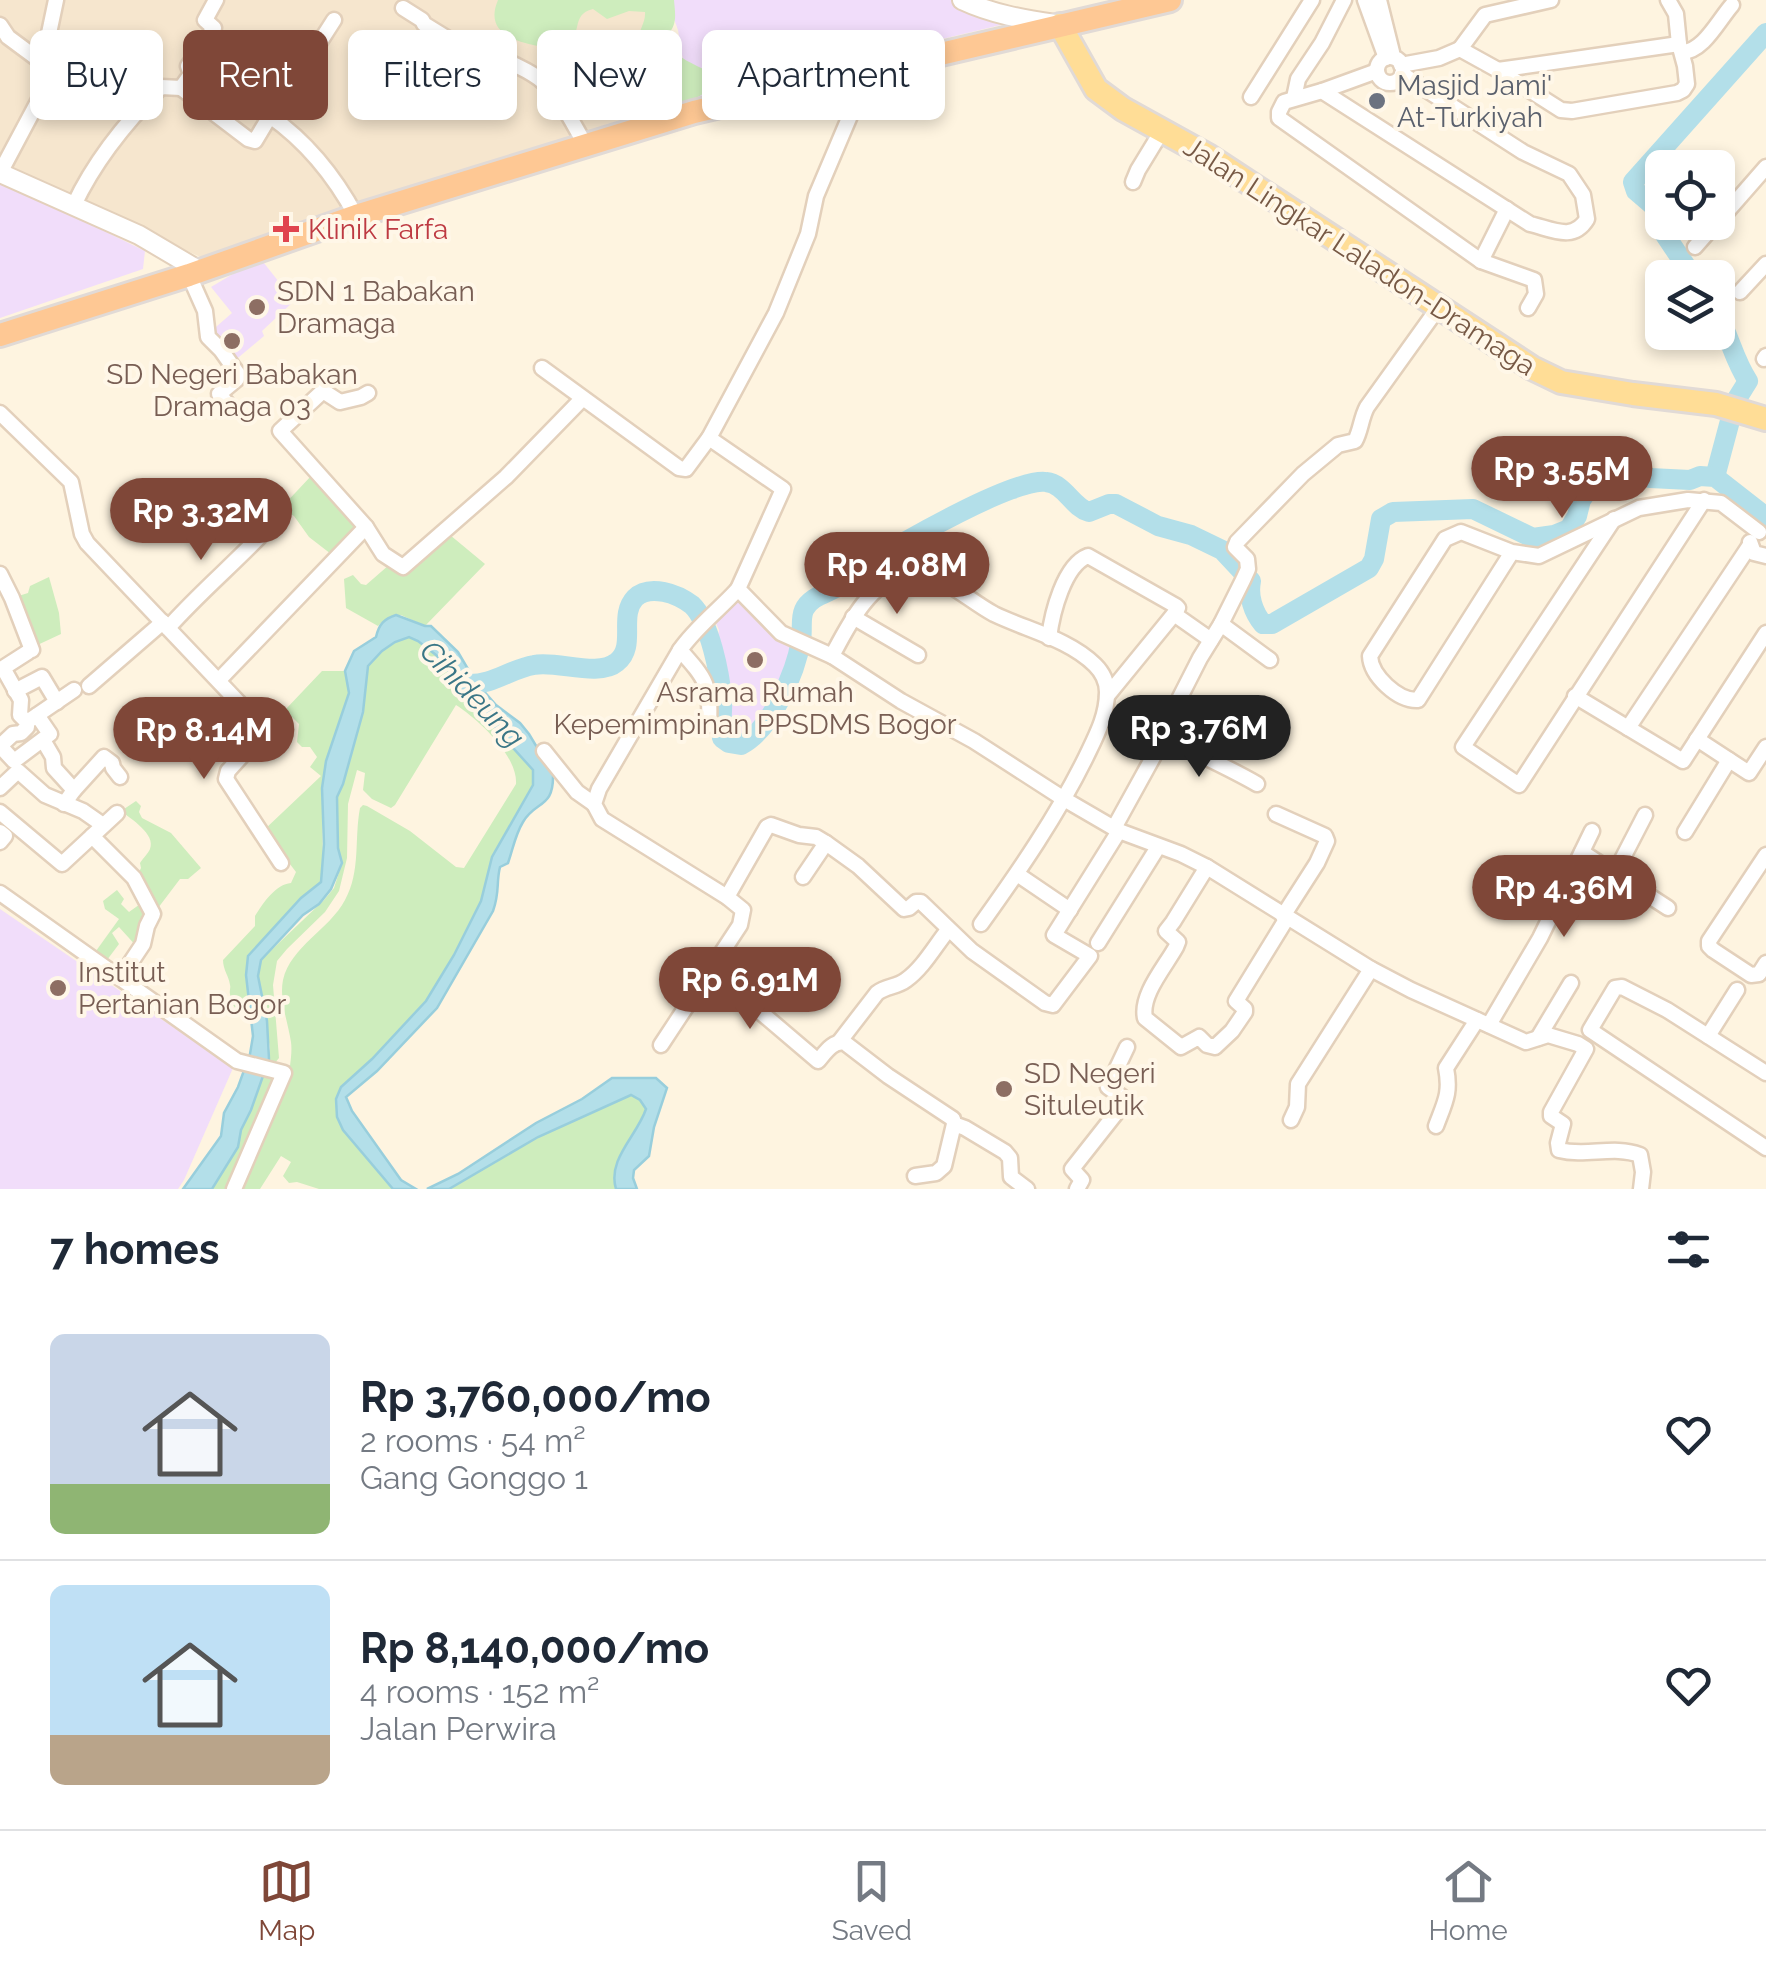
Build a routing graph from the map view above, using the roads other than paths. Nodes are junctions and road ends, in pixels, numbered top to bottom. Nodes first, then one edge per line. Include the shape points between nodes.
1 (56, 0) edge
2 (962, 0) edge
3 (1170, 0) edge
4 (1312, 0) edge
5 (1344, 0) edge
6 (1365, 0) edge
7 (1380, 0) edge
8 (1551, 0) edge
9 (1668, 0) edge
10 (1732, 5) dead end
11 (212, 6) edge
12 (403, 8) dead end
13 (334, 20) dead end
14 (0, 25) edge
15 (1060, 25) junction
16 (50, 30) edge
17 (328, 30) edge
18 (434, 30) edge
19 (1680, 48) junction
20 (1460, 49) junction
21 (30, 53) edge
22 (945, 53) edge
23 (1395, 64) junction
24 (517, 66) edge
25 (1498, 70) junction
26 (1377, 71) junction
27 (181, 88) joint
28 (1322, 92) junction
29 (1250, 98) dead end
30 (1294, 98) junction
31 (702, 110) edge
32 (30, 118) edge
33 (224, 120) edge
34 (267, 120) edge
35 (275, 120) edge
36 (849, 120) edge
37 (1163, 130) junction
38 (586, 144) junction
39 (1766, 167) edge
40 (0, 173) edge
41 (1133, 182) dead end
42 (1735, 202) edge
43 (74, 205) junction
44 (1507, 209) junction
45 (356, 216) junction
46 (1702, 240) edge
47 (1695, 248) dead end
48 (1482, 261) junction
49 (1766, 264) edge
50 (194, 273) junction
51 (1740, 292) dead end
52 (1438, 308) junction
53 (1528, 308) dead end
54 (0, 335) edge
55 (542, 368) dead end
56 (368, 393) dead end
57 (582, 400) junction
58 (230, 407) dead end
59 (1746, 413) edge
60 (0, 414) edge
61 (709, 438) junction
62 (1704, 500) junction
63 (1615, 518) junction
64 (366, 526) junction
65 (267, 529) dead end
66 (1753, 540) edge
67 (1512, 552) junction
68 (1766, 556) edge
69 (0, 574) edge
70 (738, 589) junction
71 (1174, 614) junction
72 (853, 617) junction
73 (1221, 624) junction
74 (165, 625) junction
75 (1766, 633) edge
76 (1049, 638) junction
77 (1212, 640) junction
78 (680, 650) junction
79 (918, 655) dead end
80 (832, 656) junction
81 (1270, 660) dead end
82 (219, 680) junction
83 (8, 685) edge
84 (1107, 696) junction
85 (1575, 696) junction
86 (57, 702) junction
87 (32, 719) junction
88 (709, 725) dead end
89 (1628, 728) junction
90 (1164, 736) junction
91 (43, 740) junction
92 (1697, 740) junction
93 (1766, 747) edge
94 (544, 750) dead end
95 (1730, 760) junction
96 (54, 768) junction
97 (120, 777) dead end
98 (4, 778) edge
99 (1256, 784) dead end
100 (35, 786) junction
101 (74, 790) junction
102 (1064, 799) junction
103 (64, 804) junction
104 (594, 804) junction
105 (0, 812) edge
106 (117, 814) dead end
107 (1276, 814) dead end
108 (1645, 815) dead end
109 (1116, 829) junction
110 (98, 830) junction
111 (1592, 831) dead end
112 (0, 832) edge
113 (1685, 832) dead end
114 (0, 842) edge
115 (826, 843) junction
116 (1158, 846) junction
117 (1582, 852) junction
118 (1766, 855) edge
119 (282, 862) dead end
120 (1207, 867) junction
121 (1614, 873) junction
122 (1017, 874) junction
123 (803, 877) dead end
124 (0, 893) edge
125 (728, 897) junction
126 (1668, 908) dead end
127 (1070, 910) junction
128 (1286, 917) junction
129 (981, 924) dead end
130 (948, 930) junction
131 (1098, 944) dead end
132 (1766, 963) edge
133 (1371, 969) junction
134 (707, 972) junction
135 (121, 977) junction
136 (1571, 982) dead end
137 (1738, 990) dead end
138 (1483, 1023) junction
139 (1708, 1036) junction
140 (1538, 1038) junction
141 (840, 1041) junction
142 (661, 1045) dead end
143 (1128, 1047) dead end
144 (1765, 1071) edge
145 (1291, 1120) dead end
146 (954, 1124) junction
147 (1436, 1126) dead end
148 (1766, 1148) edge
149 (915, 1176) dead end
150 (234, 1189) edge
151 (1027, 1189) edge
152 (1077, 1189) edge
153 (1641, 1189) edge

1 - 16 street
2 - 15 street via 1007,17
3 - 15 highway
4 - 29 street
5 - 30 street
6 - 23 street
7 - 23 street
8 - 20 street via 1485,15
9 - 19 street
10 - 19 street via 1697,48
11 - 27 street via 205,20 214,28
12 - 18 street
13 - 17 street
14 - 21 street
15 - 22 highway
15 - 37 main road, Jalan Lingkar Laladon-Dramaga via 1096,89
19 - 25 street
19 - 25 street via 1683,90 1572,111
20 - 23 street
20 - 25 street
23 - 26 street via 1381,61
23 - 26 street via 1396,82 1386,82
23 - 44 street via 1523,152 1570,174 1587,219 1567,233 1530,224
24 - 38 street via 544,83
26 - 28 street
27 - 43 street via 161,87 124,126
28 - 30 street
28 - 44 street
30 - 48 street via 1280,108 1281,121
31 - 38 highway
32 - 40 street
33 - 34 street via 252,141
35 - 45 street via 324,166
36 - 61 street via 776,313
37 - 41 street
37 - 52 main road, Jalan Lingkar Laladon-Dramaga
38 - 45 highway
39 - 42 street
40 - 43 street
43 - 50 street via 140,235
44 - 48 street
45 - 50 highway
46 - 47 street
48 - 53 street via 1534,280
49 - 51 street
50 - 54 highway
50 - 58 street via 208,336 238,374 219,394
52 - 59 main road, Jalan Lingkar Laladon-Dramaga via 1562,382
52 - 73 street via 1367,406 1354,441 1338,445 1303,474 1236,542 1247,560 1245,575
55 - 57 street
56 - 64 street via 340,402 323,391 280,431
57 - 61 street via 681,469
57 - 64 street via 403,568 383,554
60 - 74 street via 71,482 87,544
61 - 70 street via 783,488
62 - 63 street via 1639,508
62 - 66 street via 1720,503
62 - 85 street
63 - 67 street via 1539,556
63 - 85 street via 1463,747 1519,784
64 - 82 street
65 - 74 street
66 - 68 street via 1758,556
66 - 89 street
67 - 67 street via 1461,532 1445,539 1370,656 1389,687 1418,700
69 - 83 street via 30,651 3,668
70 - 78 street
70 - 80 street via 793,639
71 - 76 street via 1176,606 1085,556 1063,586
71 - 77 street
71 - 84 street
72 - 76 street via 884,585 913,573 937,578
72 - 79 street
72 - 80 street
73 - 77 street
73 - 81 street
74 - 82 street
74 - 86 street
75 - 92 street
76 - 84 street via 1096,666
77 - 90 street
78 - 88 street via 709,690
78 - 104 street
80 - 102 street
82 - 119 street via 262,729 226,779
83 - 86 street via 42,678
83 - 87 street via 21,700 20,715
84 - 102 street via 1102,722
85 - 89 street
86 - 87 street
87 - 91 street via 50,734
87 - 91 street via 0,746 14,761
89 - 92 street via 1683,761
90 - 99 street
90 - 109 street
91 - 96 street
92 - 95 street
93 - 95 street via 1749,773
94 - 104 street via 576,792
95 - 113 street
96 - 100 street
96 - 101 street
97 - 101 street via 104,757
98 - 100 street via 18,771
100 - 103 street
101 - 103 street
102 - 109 street
102 - 122 street
103 - 110 street via 82,811
104 - 125 street via 602,818
105 - 110 street via 62,864
106 - 110 street
107 - 128 street via 1327,841
108 - 121 street
109 - 116 street
109 - 127 street
110 - 135 street via 153,914
111 - 117 street
112 - 114 street
115 - 123 street
115 - 125 street via 768,826
115 - 130 street via 904,909 920,902
116 - 120 street
116 - 131 street
117 - 121 street
117 - 138 street via 1540,938
118 - 132 street via 1709,946 1751,975
120 - 128 street
120 - 128 street via 1167,928 1178,942 1143,1008 1144,1018 1174,1043 1181,1047 1199,1037 1216,1047 1232,1030 1245,1012 1236,1002
121 - 126 street
122 - 127 street
122 - 129 street
124 - 135 street
125 - 134 street via 744,916
127 - 130 street via 1054,935 1090,956 1053,1005
128 - 133 street
130 - 141 street via 907,980 877,993
133 - 138 street
133 - 145 street via 1298,1084
134 - 141 street via 818,1061
134 - 142 street
135 - 150 street via 237,1061 278,1071
136 - 140 street
137 - 139 street
138 - 140 street via 1526,1042
138 - 147 street via 1446,1068 1449,1091
139 - 144 street
139 - 148 street via 1618,987 1590,1030
140 - 153 street via 1548,1035 1586,1049 1550,1112 1563,1124 1559,1150 1640,1155
141 - 146 street
143 - 152 street via 1108,1087 1124,1103 1072,1169 1082,1180
146 - 149 street via 944,1166
146 - 151 street via 1005,1152 1011,1177

